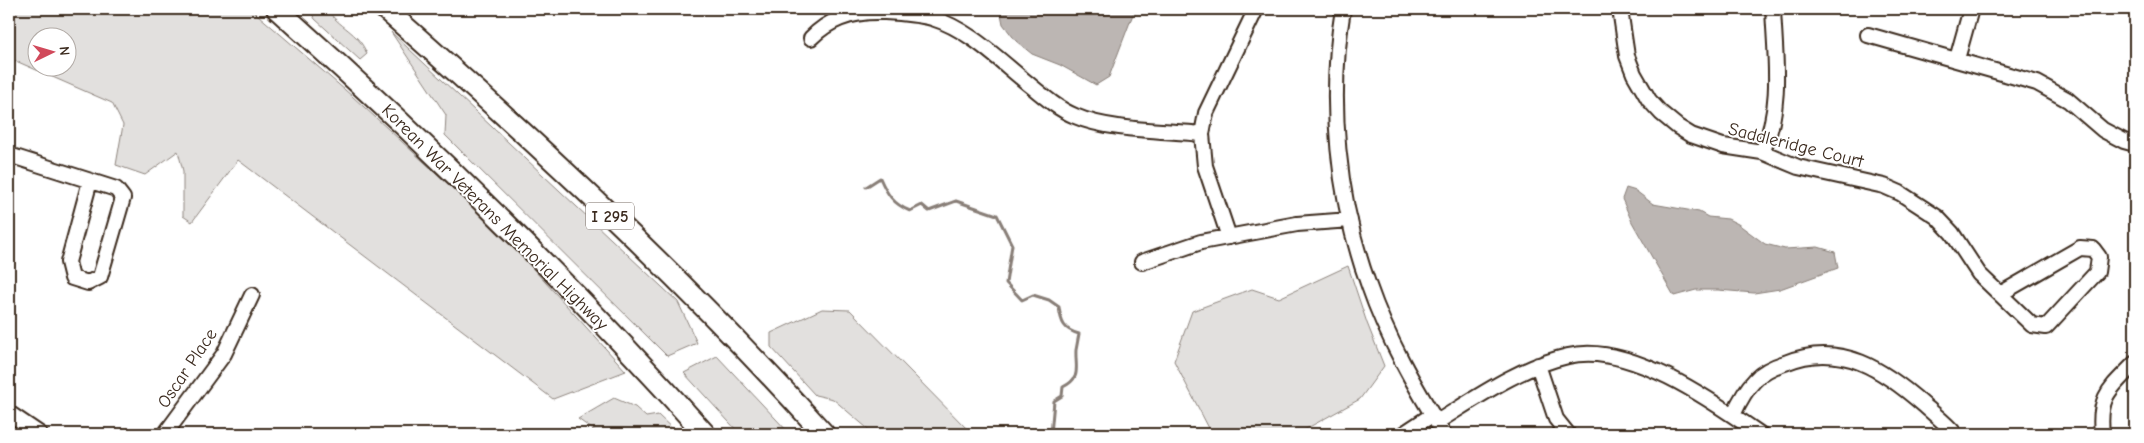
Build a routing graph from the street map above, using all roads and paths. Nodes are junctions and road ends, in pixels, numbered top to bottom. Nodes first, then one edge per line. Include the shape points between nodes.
1 (277, 9) edge
2 (385, 9) edge
3 (1256, 9) edge
4 (1343, 9) edge
5 (1620, 9) edge
6 (1773, 9) edge
7 (1972, 9) edge
8 (932, 13) edge
9 (1868, 35) dead end
10 (811, 38) dead end
11 (1958, 59) junction
12 (1202, 134) junction
13 (2135, 144) edge
14 (1762, 152) junction
15 (9, 155) edge
16 (90, 181) junction
17 (1350, 220) junction
18 (1228, 237) junction
19 (1142, 262) dead end
20 (2000, 294) junction
21 (252, 295) dead end
22 (2135, 363) edge
23 (1538, 365) junction
24 (9, 413) edge
25 (1732, 415) junction
26 (1438, 427) edge
27 (40, 434) edge
28 (164, 434) edge
29 (705, 434) edge
30 (824, 434) edge
31 (1403, 434) edge
32 (1568, 434) edge
33 (1760, 434) edge
34 (1956, 434) edge
35 (2102, 434) edge

1 - 29 highway, Korean War Veterans Memorial Highway via 399,119 527,245
2 - 30 highway, I 295 via 597,203
3 - 12 street via 1206,113
4 - 17 street via 1338,46 1336,113
5 - 14 street, Saddleridge Court via 1627,56 1634,74 1661,113 1691,135 1723,146
6 - 14 street via 1774,106
7 - 11 street
8 - 10 street via 863,13 834,21
8 - 12 street via 984,47 1054,105 1075,116 1102,124
9 - 11 street
11 - 13 street via 2052,90 2103,130
12 - 18 street via 1205,166
14 - 20 street, Saddleridge Court via 1798,167 1884,186 1923,206 1952,232 1979,274
15 - 16 street
16 - 16 street via 68,262 72,278 88,283 100,277 123,198 116,189
17 - 18 street via 1298,224
17 - 26 street via 1368,285 1382,318
18 - 19 street via 1201,242
20 - 20 street, Saddleridge Court via 2032,325 2046,328 2097,272 2099,257 2093,249 2080,248
21 - 28 street, Oscar Place via 224,354
22 - 35 street via 2107,393 2102,405
23 - 25 street via 1570,355 1605,355 1629,360 1652,368
23 - 26 street via 1489,390
23 - 32 street via 1556,419
24 - 27 street
25 - 33 street
25 - 34 street via 1746,390 1772,369 1793,359 1838,356 1861,361 1883,372
26 - 31 street

